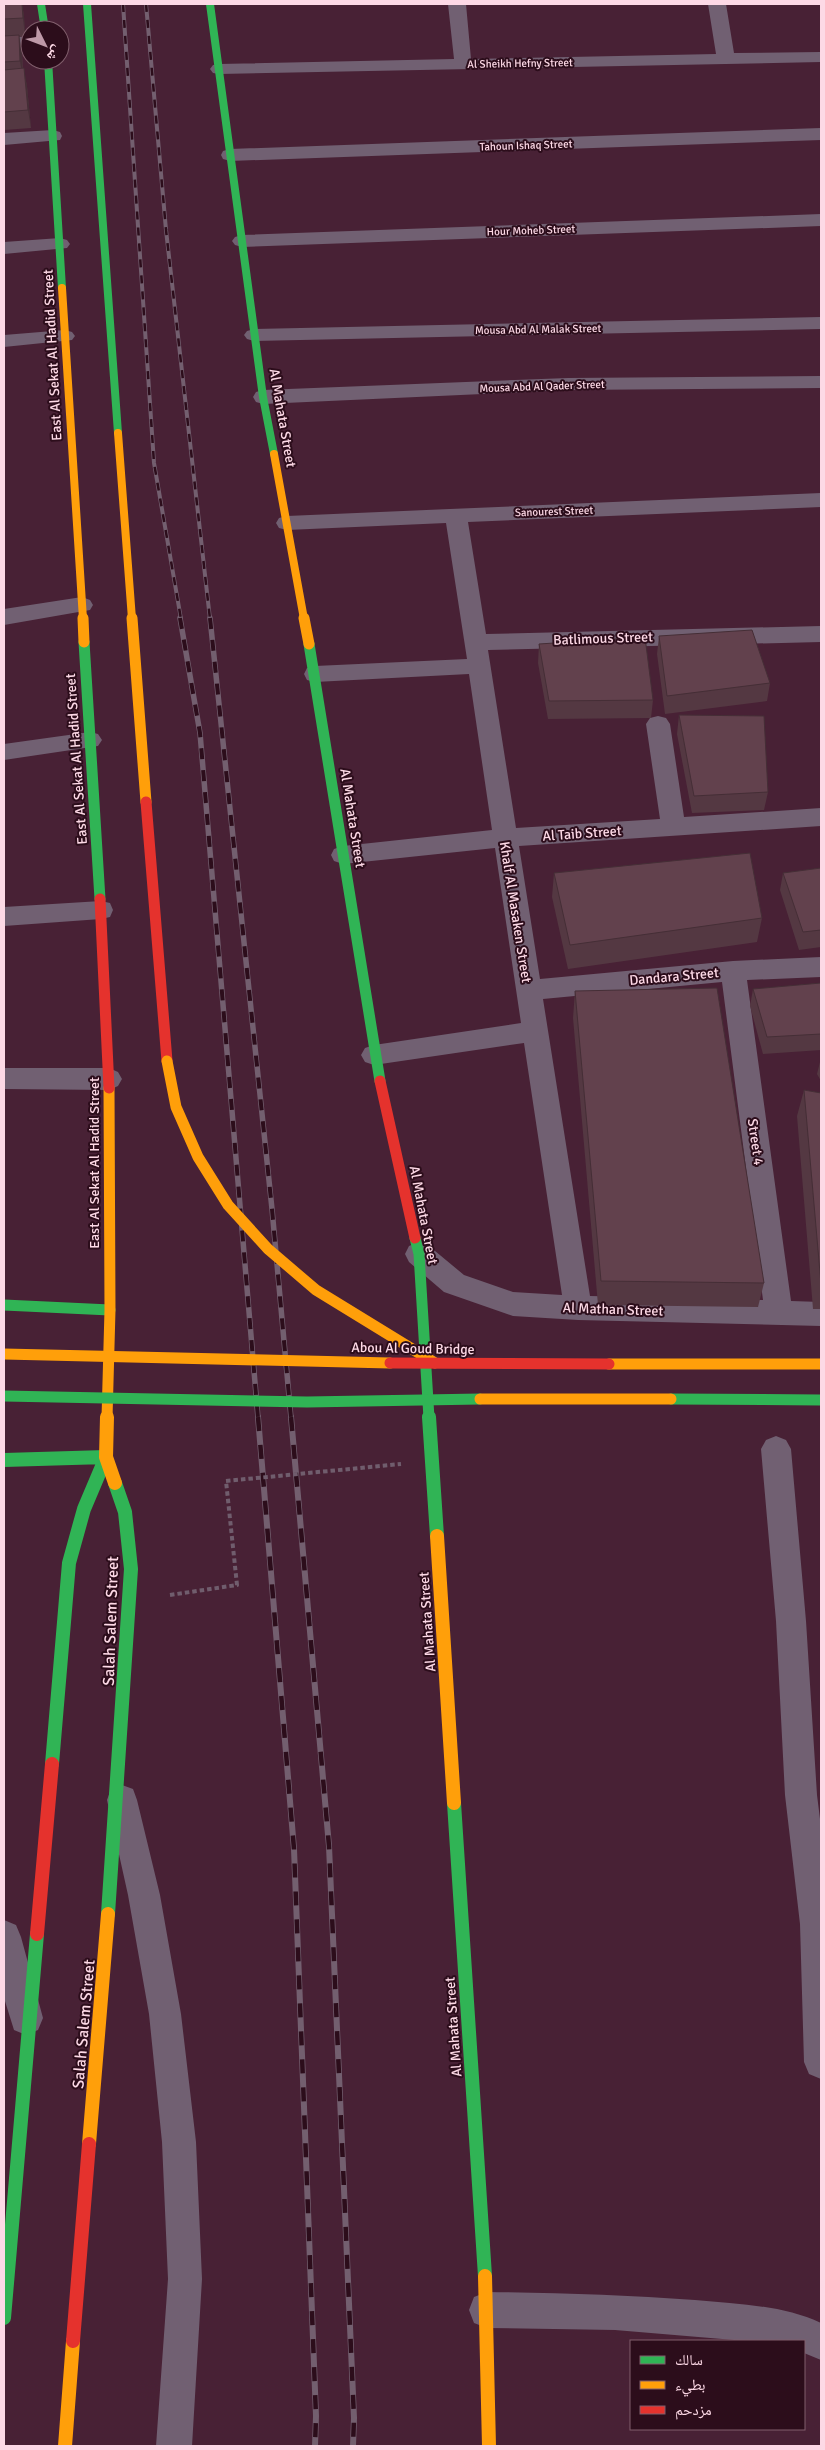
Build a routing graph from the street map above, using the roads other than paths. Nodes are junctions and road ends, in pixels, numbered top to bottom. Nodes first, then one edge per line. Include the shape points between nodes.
1 (41, 4) edge
2 (87, 4) edge
3 (210, 4) edge
4 (457, 4) edge
5 (718, 4) edge
6 (43, 20) edge
7 (20, 42) edge
8 (4, 43) edge
9 (821, 57) edge
10 (726, 59) junction
11 (463, 64) junction
12 (219, 69) junction
13 (49, 70) edge
14 (821, 134) edge
15 (53, 136) junction
16 (4, 139) edge
17 (230, 156) junction
18 (821, 220) edge
19 (242, 240) junction
20 (60, 244) junction
21 (4, 248) edge
22 (821, 323) edge
23 (254, 335) junction
24 (66, 336) junction
25 (4, 341) edge
26 (821, 382) edge
27 (263, 397) junction
28 (821, 500) edge
29 (456, 516) junction
30 (287, 523) junction
31 (82, 605) junction
32 (4, 617) edge
33 (821, 634) edge
34 (477, 654) junction
35 (315, 674) junction
36 (658, 724) dead end
37 (90, 740) junction
38 (4, 752) edge
39 (821, 817) edge
40 (673, 827) junction
41 (505, 838) junction
42 (343, 855) junction
43 (101, 910) junction
44 (4, 917) edge
45 (821, 967) edge
46 (733, 971) junction
47 (528, 990) junction
48 (535, 1031) junction
49 (374, 1055) junction
50 (4, 1078) edge
51 (109, 1079) junction
52 (418, 1254) junction
53 (4, 1305) edge
54 (578, 1308) junction
55 (110, 1310) junction
56 (779, 1313) junction
57 (821, 1314) edge
58 (4, 1354) edge
59 (436, 1364) junction
60 (821, 1364) edge
61 (4, 1396) edge
62 (821, 1400) edge
63 (776, 1449) dead end
64 (106, 1457) junction
65 (4, 1460) edge
66 (118, 1785) junction
67 (819, 1924) edge
68 (4, 1938) edge
69 (29, 2026) junction
70 (821, 2062) edge
71 (487, 2310) junction
72 (4, 2318) edge
73 (821, 2342) edge
74 (65, 2446) edge
75 (174, 2446) edge
76 (490, 2446) edge

1 - 6 main road
2 - 59 main road, bridge via 167,1061 176,1107 198,1157 228,1205 261,1242 316,1290
3 - 12 main road, Al Mahata Street
4 - 11 street
5 - 10 street
7 - 8 street
9 - 10 street, Al Sheikh Hefny Street
10 - 11 street, Al Sheikh Hefny Street
11 - 12 street, Al Sheikh Hefny Street
12 - 17 main road, Al Mahata Street
13 - 15 main road, East Al Sekat Al Hadid Street
14 - 17 street, Tahoun Ishaq Street
15 - 16 street
15 - 20 main road, East Al Sekat Al Hadid Street
17 - 19 main road, Al Mahata Street
18 - 19 street, Hour Moheb Street
19 - 23 main road, Al Mahata Street
20 - 21 street
20 - 24 main road, East Al Sekat Al Hadid Street
22 - 23 street, Mousa Abd Al Malak Street
23 - 27 main road, Al Mahata Street
24 - 25 street
24 - 31 main road, East Al Sekat Al Hadid Street
26 - 27 street, Mousa Abd Al Qader Street via 568,384
27 - 30 main road, Al Mahata Street
28 - 29 street, Sanourest Street
29 - 30 street, Sanourest Street
29 - 34 street, Khalf Al Masaken Street
30 - 35 main road, Al Mahata Street
31 - 32 street
31 - 37 main road, East Al Sekat Al Hadid Street
33 - 34 street, Batlimous Street
34 - 35 street, Batlimous Street
34 - 41 street, Khalf Al Masaken Street
35 - 42 main road, Al Mahata Street
36 - 40 street
37 - 38 street
37 - 43 main road, East Al Sekat Al Hadid Street
39 - 40 street, Al Taib Street
40 - 41 street, Al Taib Street
41 - 42 street, Al Taib Street
41 - 47 street, Khalf Al Masaken Street
42 - 49 main road, Al Mahata Street
43 - 44 street
43 - 51 main road, East Al Sekat Al Hadid Street
45 - 46 street, Dandara Street
46 - 47 street, Dandara Street
46 - 56 street, Street 4
47 - 48 street, Khalf Al Masaken Street
48 - 49 street
48 - 54 street, Khalf Al Masaken Street
49 - 52 main road, Al Mahata Street
50 - 51 street
51 - 55 main road, East Al Sekat Al Hadid Street
52 - 54 street, Al Mathan Street via 454,1284 513,1304
52 - 71 main road, Al Mahata Street
53 - 55 main road
54 - 56 street, Al Mathan Street
55 - 64 main road, East Al Sekat Al Hadid Street
56 - 57 street, Al Mathan Street
58 - 59 main road, Abou Al Goud Bridge, bridge
59 - 60 main road, Abou Al Goud Bridge, bridge
61 - 62 main road, bridge via 307,1402 579,1398
63 - 67 street via 791,1621 801,1794
64 - 65 main road
64 - 66 main road, Salah Salem Street via 125,1512 131,1569
64 - 69 main road via 84,1509 69,1563
66 - 74 main road, Salah Salem Street
66 - 75 lane via 144,1895 165,2014 179,2142 185,2279
67 - 70 street
68 - 69 street
69 - 72 main road
71 - 73 street via 615,2312 739,2322 795,2330
71 - 76 main road, Al Mahata Street

